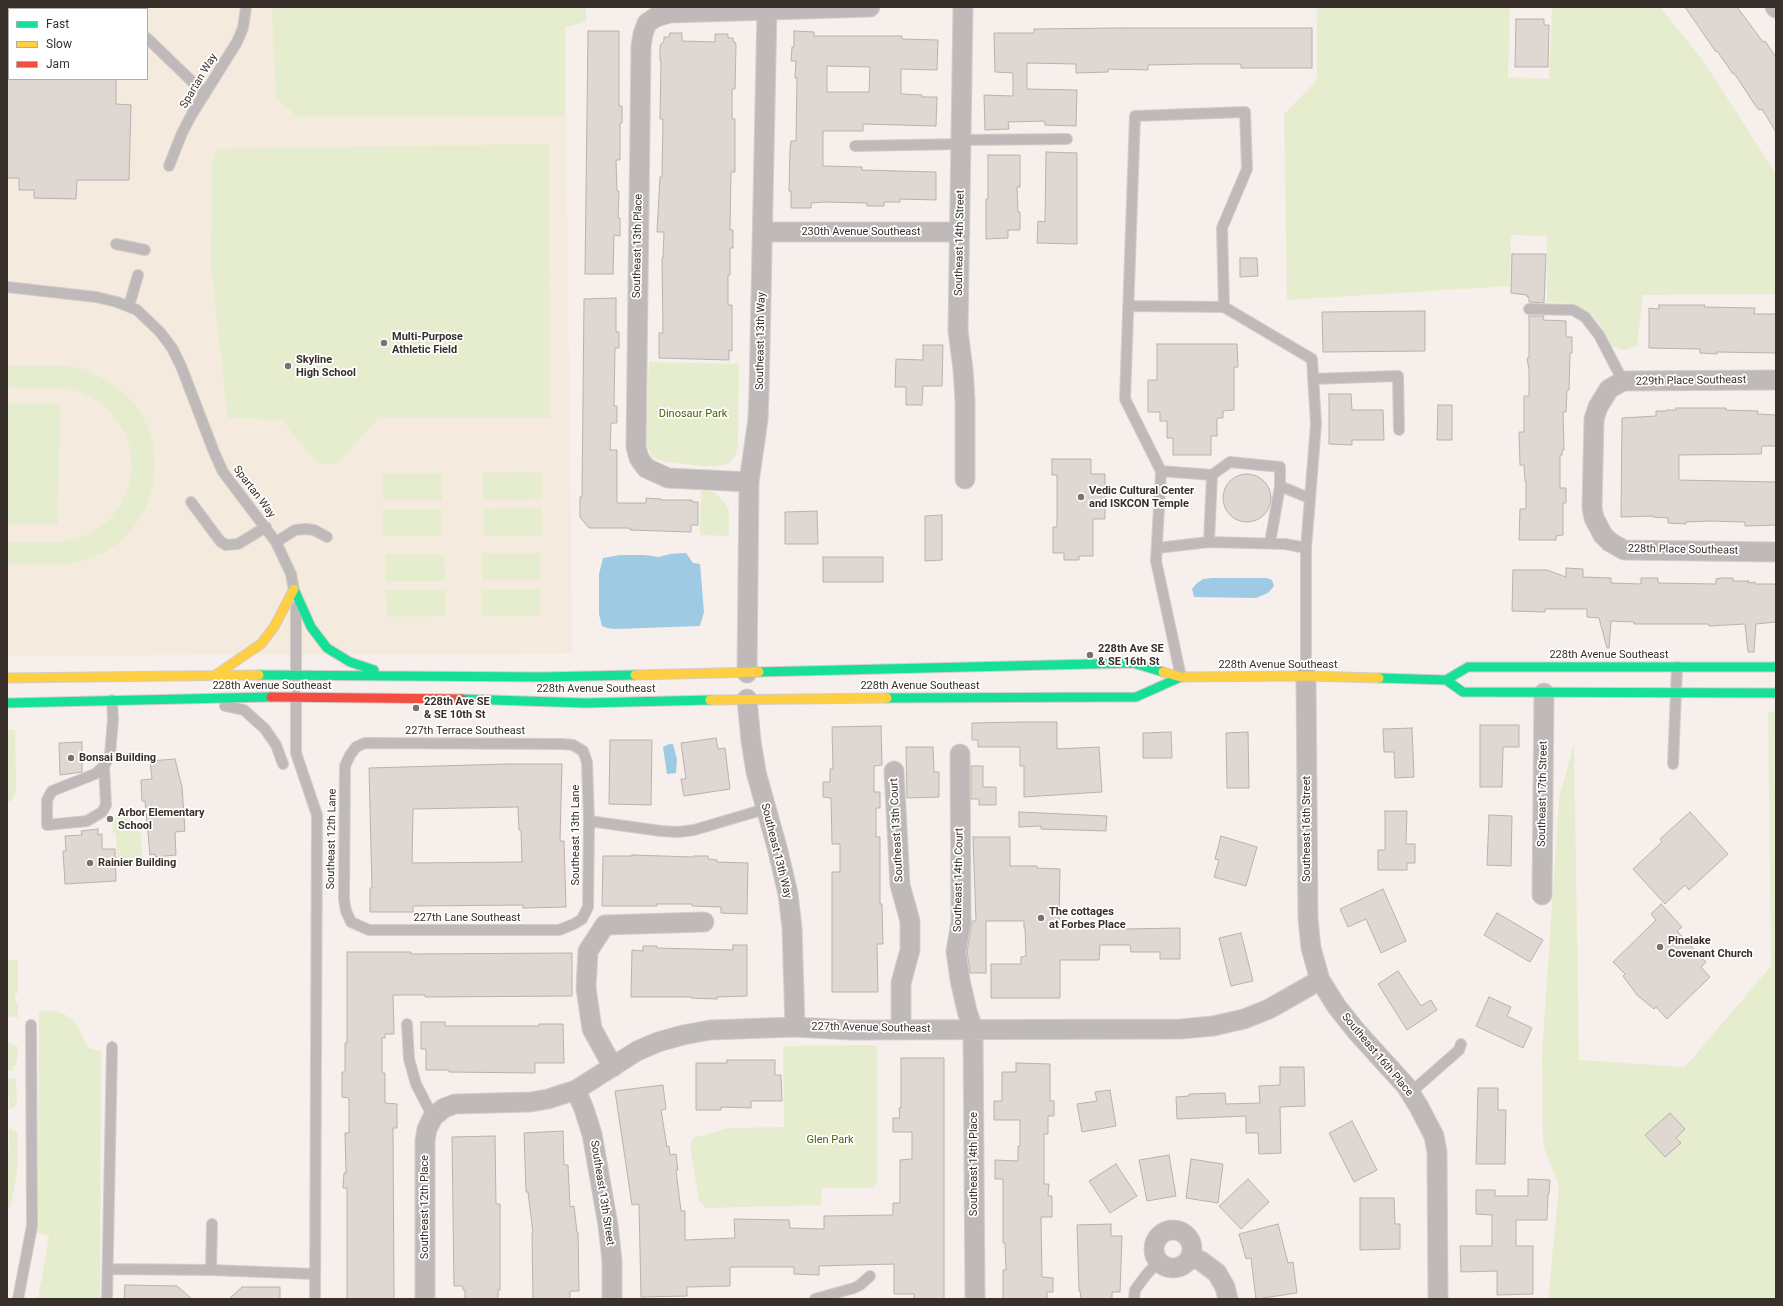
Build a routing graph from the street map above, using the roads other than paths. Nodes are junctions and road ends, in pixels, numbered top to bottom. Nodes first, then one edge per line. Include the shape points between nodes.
1 (246, 7) edge
2 (870, 7) edge
3 (963, 7) edge
4 (767, 9) junction
5 (148, 39) edge
6 (205, 94) junction
7 (1067, 139) dead end
8 (961, 142) junction
9 (855, 146) dead end
10 (169, 166) dead end
11 (763, 232) junction
12 (960, 232) junction
13 (116, 244) dead end
14 (145, 250) dead end
15 (138, 275) dead end
16 (7, 287) edge
17 (129, 306) junction
18 (1129, 306) junction
19 (1224, 307) junction
20 (1529, 309) dead end
21 (1313, 379) junction
22 (1776, 380) edge
23 (1616, 385) junction
24 (1399, 430) dead end
25 (1161, 471) junction
26 (1212, 475) junction
27 (965, 479) dead end
28 (749, 482) junction
29 (1280, 486) junction
30 (1309, 498) junction
31 (192, 502) dead end
32 (266, 528) junction
33 (327, 537) dead end
34 (276, 542) junction
35 (1210, 542) junction
36 (1270, 543) junction
37 (1157, 548) junction
38 (1306, 548) junction
39 (1776, 552) edge
40 (294, 589) junction
41 (1677, 667) junction
42 (1776, 667) edge
43 (747, 673) junction
44 (296, 675) junction
45 (629, 675) junction
46 (214, 676) junction
47 (392, 676) junction
48 (1306, 676) junction
49 (1181, 677) junction
50 (7, 678) edge
51 (1446, 680) junction
52 (646, 683) dead end
53 (745, 693) junction
54 (1544, 693) junction
55 (1677, 693) junction
56 (1776, 693) edge
57 (296, 697) junction
58 (188, 698) junction
59 (112, 700) junction
60 (7, 703) edge
61 (583, 751) joint
62 (960, 754) dead end
63 (350, 755) joint
64 (283, 764) dead end
65 (1673, 764) dead end
66 (104, 766) junction
67 (894, 772) dead end
68 (766, 809) junction
69 (589, 821) junction
70 (1542, 895) dead end
71 (582, 919) joint
72 (351, 922) joint
73 (704, 922) dead end
74 (1320, 980) junction
75 (408, 1024) dead end
76 (31, 1025) dead end
77 (796, 1027) junction
78 (901, 1029) junction
79 (973, 1029) junction
80 (1461, 1044) dead end
81 (112, 1047) dead end
82 (613, 1067) junction
83 (576, 1090) junction
84 (1410, 1093) junction
85 (433, 1117) junction
86 (212, 1224) dead end
87 (1191, 1257) junction
88 (1158, 1262) junction
89 (108, 1269) junction
90 (211, 1270) junction
91 (315, 1274) junction
92 (870, 1276) dead end
93 (18, 1299) edge
94 (107, 1299) edge
95 (315, 1299) edge
96 (425, 1299) edge
97 (612, 1299) edge
98 (815, 1299) edge
99 (975, 1299) edge
100 (1134, 1299) edge
101 (1228, 1299) edge
102 (1438, 1299) edge

1 - 6 lane, Spartan Way via 243,28
2 - 4 street
3 - 8 street, Southeast 14th Street
4 - 11 street, Southeast 13th Way
4 - 28 street, Southeast 13th Place via 670,13 648,23 641,46 636,447 639,458 646,468 668,478
5 - 6 lane
6 - 10 lane, Spartan Way via 182,133
7 - 8 lane
8 - 9 lane
8 - 12 street, Southeast 14th Street
11 - 12 street, 230th Avenue Southeast
11 - 28 street, Southeast 13th Way via 758,419
12 - 27 street, Southeast 14th Street via 958,331 965,401
13 - 14 lane
15 - 17 lane
16 - 17 lane, Spartan Way via 96,297
17 - 32 lane, Spartan Way via 144,315 172,348 223,472
18 - 19 lane
18 - 19 lane via 1135,116 1245,112 1247,169 1222,228
18 - 25 lane via 1125,399
19 - 21 lane via 1312,359
20 - 23 lane via 1573,310 1585,317 1599,335
21 - 24 lane via 1398,376
21 - 30 lane via 1316,424
22 - 23 street, 229th Place Southeast
23 - 39 street, 228th Place Southeast via 1598,407 1594,419 1592,508 1598,528 1610,542 1631,551
25 - 26 lane
25 - 37 lane
26 - 29 lane via 1230,462 1280,467
26 - 35 lane
28 - 43 street, Southeast 13th Way
29 - 30 lane
29 - 36 lane
30 - 38 lane
31 - 32 lane via 220,541 226,545 238,544
32 - 34 lane, Spartan Way
33 - 34 lane via 314,530 305,529 296,530
34 - 40 lane, Spartan Way
35 - 36 lane
35 - 37 lane
36 - 38 lane
37 - 49 lane via 1156,560
38 - 48 lane
40 - 44 lane, Spartan Way
40 - 46 main road via 274,627 261,644
40 - 47 main road via 311,627 327,648 350,662
41 - 42 main road, 228th Avenue Southeast
41 - 51 main road, 228th Avenue Southeast via 1468,667
41 - 55 lane
43 - 45 main road, 228th Avenue Southeast
43 - 49 main road, 228th Avenue Southeast via 827,674 1133,663
44 - 46 main road, 228th Avenue Southeast
44 - 47 main road, 228th Avenue Southeast
44 - 57 lane, Spartan Way
45 - 47 main road, 228th Avenue Southeast
45 - 52 main road
46 - 50 main road, 228th Avenue Southeast
48 - 49 main road, 228th Avenue Southeast
48 - 51 main road, 228th Avenue Southeast
48 - 74 street, Southeast 16th Street via 1308,919 1311,948
49 - 53 main road, 228th Avenue Southeast via 1136,697
51 - 54 main road via 1463,692
53 - 57 main road, 228th Avenue Southeast via 586,703
53 - 68 street, Southeast 13th Way via 756,772
54 - 55 main road
54 - 70 street, Southeast 17th Street
55 - 56 main road
55 - 65 lane
57 - 58 main road, 228th Avenue Southeast
57 - 91 lane, Spartan Way via 296,753 317,815
58 - 59 main road, 228th Avenue Southeast
58 - 64 lane via 244,710 265,729 276,745
59 - 60 main road, 228th Avenue Southeast
59 - 66 lane via 112,746
61 - 63 lane, 227th Terrace Southeast via 573,745 562,744 365,743 356,747
61 - 69 lane, Southeast 13th Lane via 587,762
62 - 79 street, Southeast 14th Court via 961,922 956,951 967,1011
63 - 72 lane, Southeast 12th Lane via 346,766 344,900
66 - 66 lane via 95,774 52,791 47,800 47,825 87,821 102,812 106,805
67 - 78 street, Southeast 13th Court via 900,885 910,921 910,950 901,984
68 - 69 lane via 694,830 678,832 661,832
68 - 77 street, Southeast 13th Way via 788,894
69 - 71 lane, Southeast 13th Lane via 588,907
71 - 72 lane, 227th Lane Southeast via 559,930 369,930
73 - 82 street via 605,925 588,951 586,988 592,1029
74 - 79 street, 227th Avenue Southeast via 1269,1009 1244,1019 1213,1026 1181,1029
74 - 84 street, Southeast 16th Place via 1337,1007
75 - 85 lane via 409,1059 416,1084
76 - 93 lane via 32,1226
77 - 78 street, 227th Avenue Southeast
77 - 82 street, 227th Avenue Southeast via 710,1030 683,1035 658,1042
78 - 79 street, 227th Avenue Southeast
79 - 99 street, Southeast 14th Place
80 - 84 lane via 1458,1050
81 - 89 lane
82 - 83 street, 227th Avenue Southeast
83 - 85 street, 227th Avenue Southeast via 531,1102 455,1104 444,1108
83 - 97 street, Southeast 13th Street via 592,1134 607,1218 612,1261
84 - 102 street, Southeast 16th Place via 1429,1125 1437,1152
85 - 96 street, Southeast 12th Place via 425,1141
86 - 90 lane
87 - 88 street via 1187,1263 1175,1269
87 - 88 street via 1192,1250 1188,1237 1170,1230 1164,1232 1155,1242 1154,1255
87 - 101 street via 1217,1273
88 - 100 lane via 1136,1290
89 - 90 lane
89 - 94 lane
90 - 91 lane
91 - 95 lane, Spartan Way
92 - 98 lane via 854,1288

